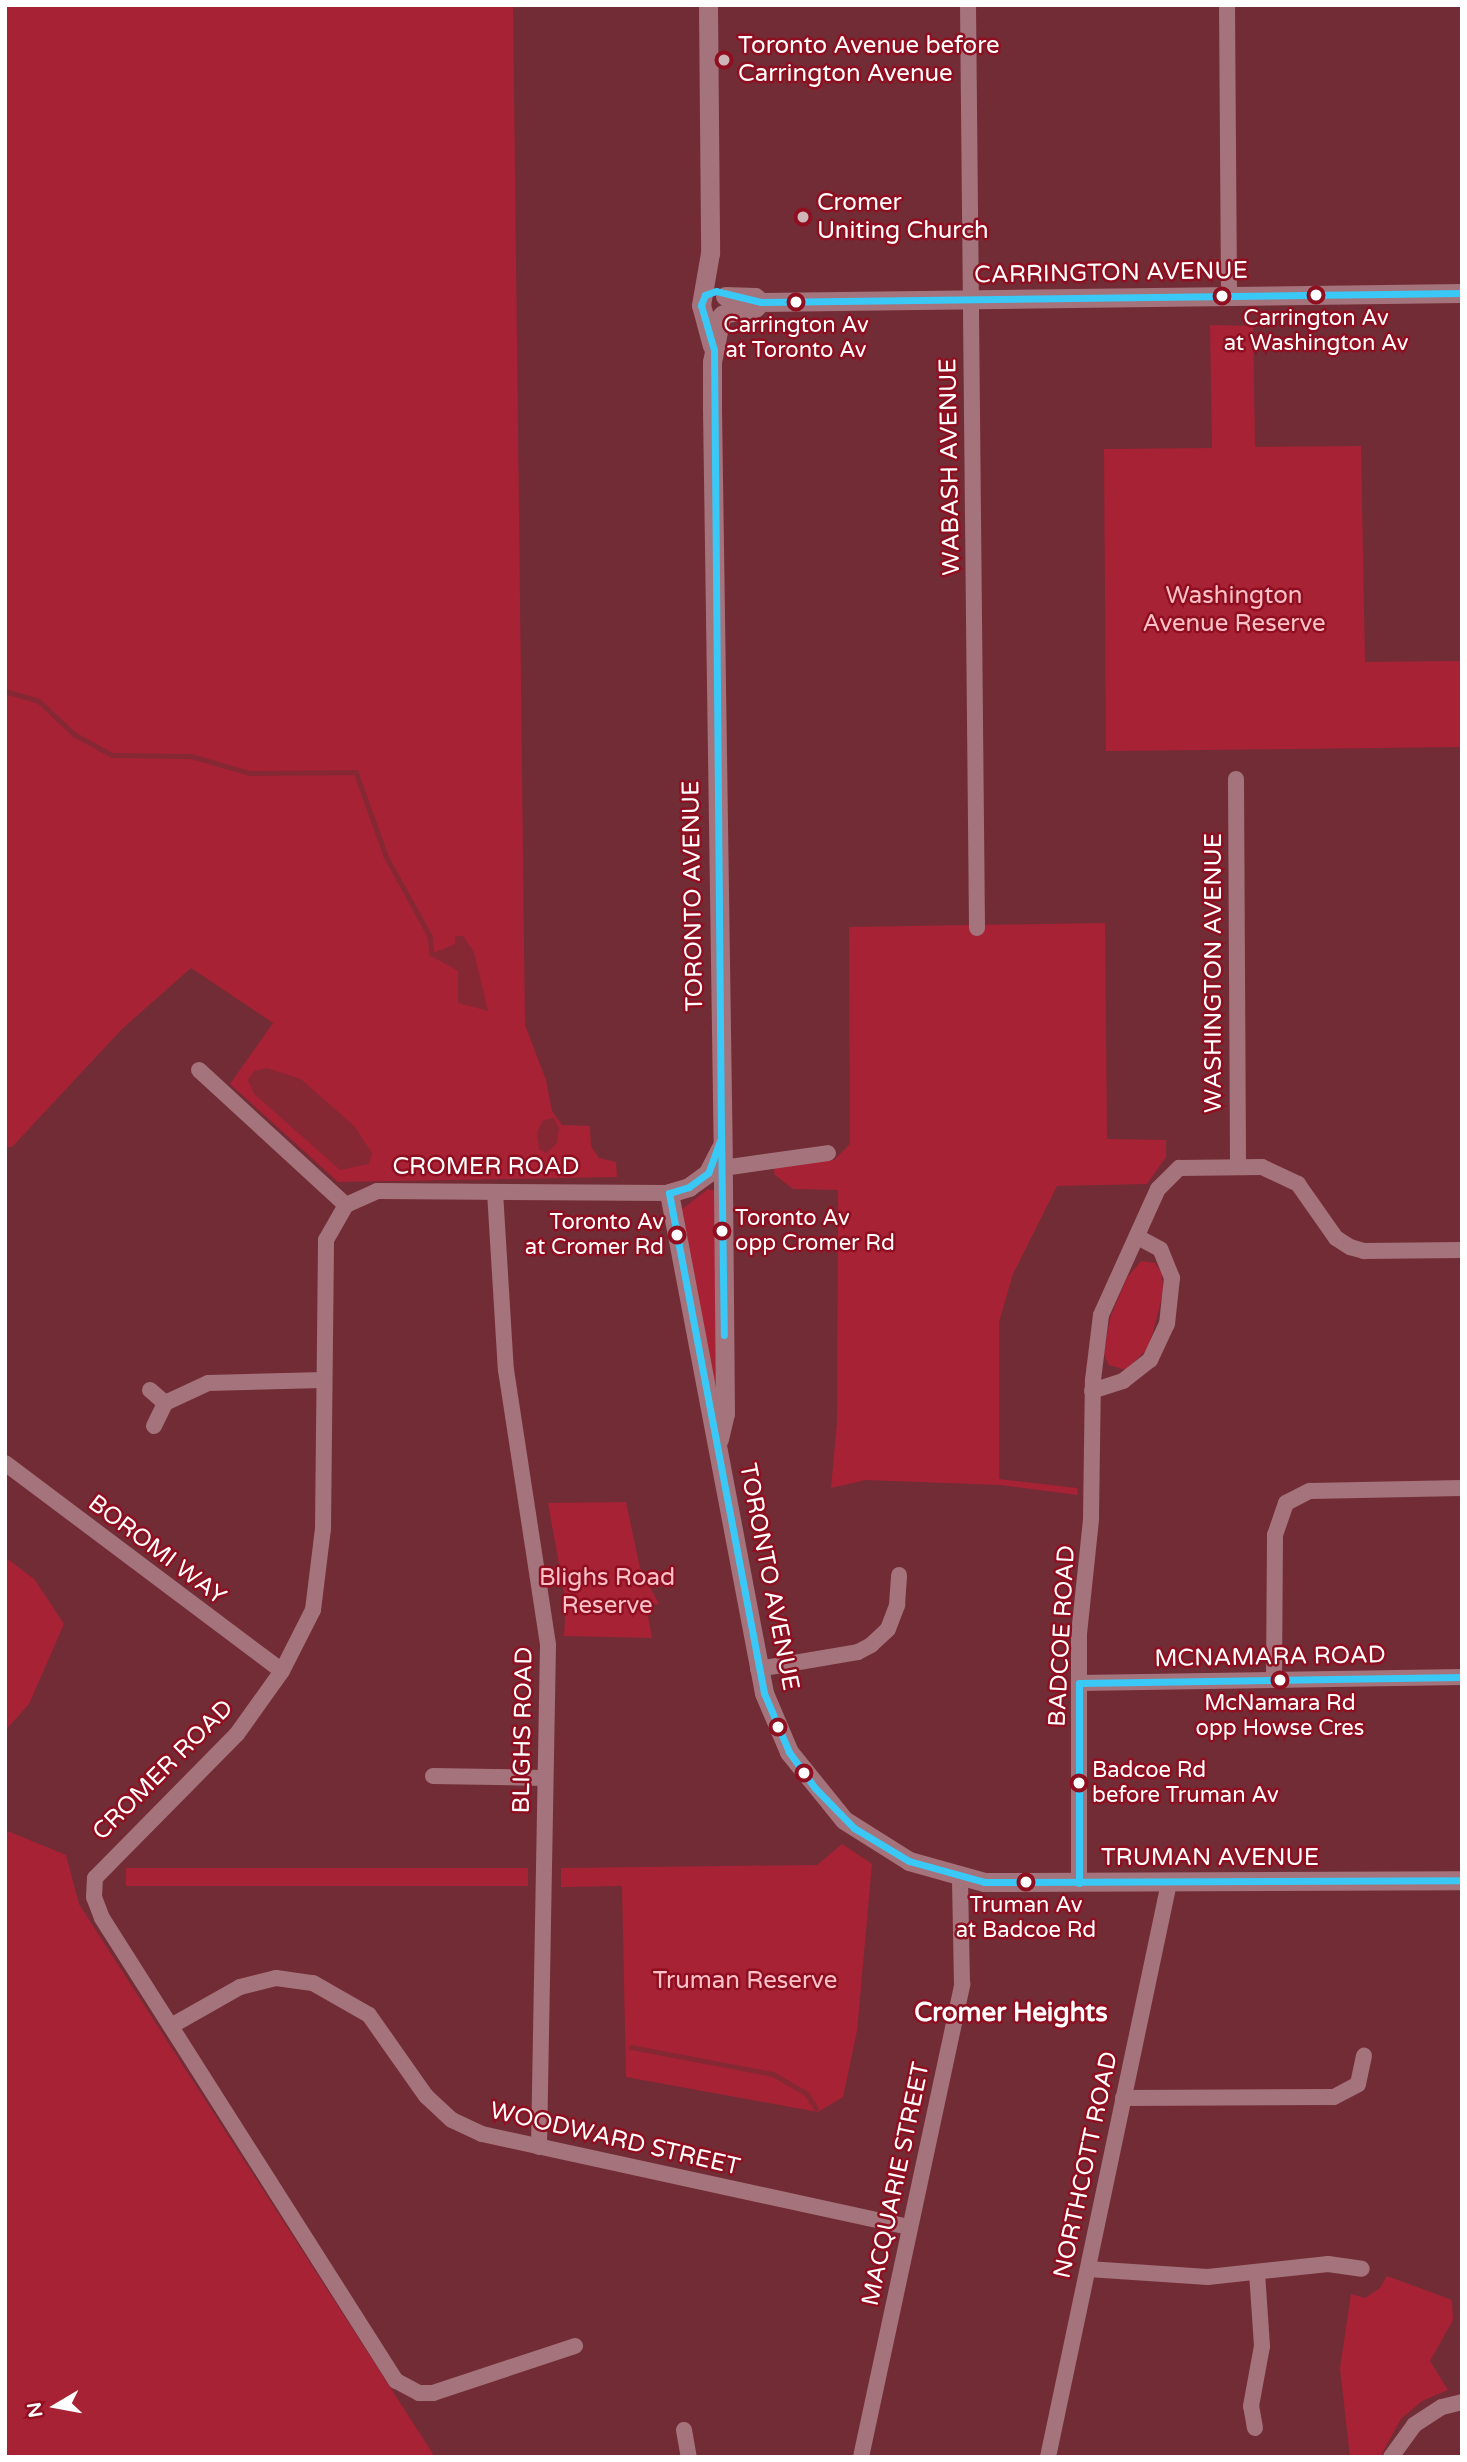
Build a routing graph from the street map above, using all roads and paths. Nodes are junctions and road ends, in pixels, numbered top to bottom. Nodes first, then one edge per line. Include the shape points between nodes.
1 (708, 5) edge
2 (968, 5) edge
3 (1227, 5) edge
4 (1462, 293) edge
5 (1229, 295) junction
6 (971, 299) junction
7 (717, 305) junction
8 (1236, 779) dead end
9 (977, 928) dead end
10 (199, 1070) dead end
11 (828, 1153) dead end
12 (722, 1159) junction
13 (1238, 1167) junction
14 (495, 1192) junction
15 (669, 1193) junction
16 (346, 1205) junction
17 (1137, 1237) junction
18 (1462, 1250) edge
19 (324, 1380) junction
20 (149, 1390) dead end
21 (1092, 1391) junction
22 (165, 1403) junction
23 (154, 1426) dead end
24 (719, 1440) junction
25 (5, 1463) edge
26 (1462, 1489) edge
27 (899, 1575) dead end
28 (758, 1669) junction
29 (282, 1671) junction
30 (1462, 1677) edge
31 (1274, 1679) junction
32 (1079, 1683) junction
33 (433, 1776) dead end
34 (544, 1778) junction
35 (960, 1878) junction
36 (1462, 1880) edge
37 (1079, 1883) junction
38 (1169, 1883) junction
39 (171, 2026) junction
40 (1364, 2056) dead end
41 (1123, 2098) junction
42 (538, 2147) junction
43 (910, 2227) junction
44 (1088, 2269) junction
45 (1362, 2269) dead end
46 (1257, 2273) junction
47 (575, 2346) dead end
48 (1462, 2402) edge
49 (1255, 2428) dead end
50 (684, 2430) dead end
51 (689, 2457) edge
52 (861, 2457) edge
53 (1048, 2457) edge
54 (1391, 2457) edge

1 - 7 street, TORONTO AVENUE via 710,253
2 - 6 street, WABASH AVENUE
3 - 5 street
4 - 5 street, CARRINGTON AVENUE
5 - 6 street, CARRINGTON AVENUE
6 - 7 street, CARRINGTON AVENUE via 761,302 755,308
6 - 9 street, WABASH AVENUE
7 - 12 street, TORONTO AVENUE
8 - 13 street, WASHINGTON AVENUE
10 - 16 street
11 - 12 street
12 - 15 street, CROMER ROAD via 689,1187
12 - 24 street, TORONTO AVENUE via 724,1414
13 - 17 street, BADCOE ROAD via 1179,1168 1158,1189
13 - 18 street via 1262,1167 1298,1184 1336,1238 1350,1247 1364,1251
14 - 15 street, CROMER ROAD
14 - 16 street, CROMER ROAD via 377,1191
14 - 34 street, BLIGHS ROAD via 506,1370 546,1609
15 - 24 street, TORONTO AVENUE
16 - 19 street, CROMER ROAD via 326,1240
17 - 21 street, BADCOE ROAD via 1101,1315
17 - 21 street via 1160,1249 1172,1278 1167,1324 1150,1360 1123,1381
19 - 22 street via 221,1380
19 - 29 street, CROMER ROAD via 321,1568 313,1610
20 - 22 street
21 - 32 street, BADCOE ROAD via 1091,1519 1082,1592
22 - 23 street
24 - 28 street, TORONTO AVENUE
25 - 29 street, BOROMI WAY
26 - 31 street via 1310,1491 1286,1503 1275,1535
27 - 28 street via 897,1605 888,1629 871,1645
28 - 35 street, TORONTO AVENUE via 780,1736 830,1805 888,1851
29 - 39 street, CROMER ROAD via 237,1734 95,1878 94,1897 102,1918
30 - 31 street, MCNAMARA ROAD
31 - 32 street, MCNAMARA ROAD
32 - 37 street, BADCOE ROAD
33 - 34 street
34 - 42 street, BLIGHS ROAD
35 - 37 street, TRUMAN AVENUE via 1014,1884
35 - 43 street, MACQUARIE STREET via 962,1984
36 - 38 street, TRUMAN AVENUE
37 - 38 street, TRUMAN AVENUE
38 - 41 street, NORTHCOTT ROAD
39 - 42 street, WOODWARD STREET via 240,1987 276,1978 313,1983 369,2015 426,2096 452,2120 482,2134
39 - 47 street, CROMER ROAD via 396,2381 419,2393 433,2393
40 - 41 street via 1358,2084 1334,2097
41 - 44 street, NORTHCOTT ROAD
42 - 43 street, WOODWARD STREET
43 - 52 street, MACQUARIE STREET
44 - 46 street via 1208,2277
44 - 53 street, NORTHCOTT ROAD
45 - 46 street via 1328,2264
46 - 49 street via 1262,2346 1251,2406
48 - 54 street via 1442,2407 1414,2425
50 - 51 street

